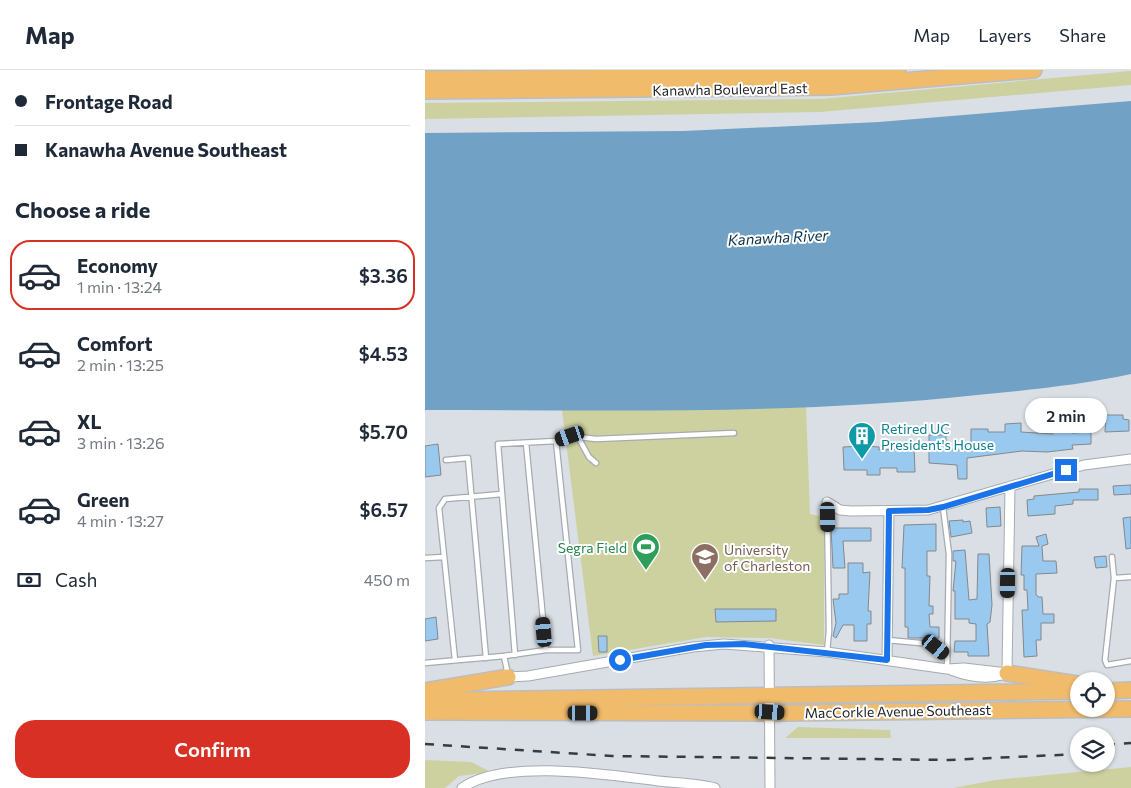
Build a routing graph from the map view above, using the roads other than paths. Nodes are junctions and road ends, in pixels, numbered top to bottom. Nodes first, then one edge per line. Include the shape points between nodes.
1 (898, 70) edge
2 (1035, 70) edge
3 (784, 78) edge
4 (439, 79) edge
5 (425, 91) edge
6 (734, 433) dead end
7 (578, 437) junction
8 (556, 441) junction
9 (526, 442) junction
10 (1131, 459) edge
11 (446, 460) dead end
12 (596, 463) dead end
13 (1010, 486) junction
14 (502, 494) junction
15 (471, 497) junction
16 (827, 502) joint
17 (943, 507) junction
18 (889, 511) junction
19 (444, 557) junction
20 (1112, 557) dead end
21 (425, 558) edge
22 (1131, 577) edge
23 (1114, 578) junction
24 (887, 640) junction
25 (769, 645) junction
26 (546, 650) junction
27 (827, 652) junction
28 (515, 655) junction
29 (947, 655) junction
30 (504, 656) junction
31 (486, 658) junction
32 (455, 660) junction
33 (887, 660) junction
34 (1131, 661) edge
35 (425, 663) edge
36 (947, 668) junction
37 (1007, 673) junction
38 (508, 677) junction
39 (1070, 683) edge
40 (425, 691) edge
41 (1070, 691) edge
42 (770, 695) junction
43 (425, 697) edge
44 (1131, 709) edge
45 (425, 712) edge
46 (770, 712) junction
47 (462, 788) edge
48 (715, 788) edge
49 (770, 788) edge

1 - 3 main road, Kanawha Boulevard East
2 - 3 main road, Kanawha Boulevard East via 831,87
3 - 4 main road, Kanawha Boulevard East
4 - 5 main road, Kanawha Boulevard East
6 - 7 lane
7 - 8 lane
7 - 12 lane
8 - 9 lane
8 - 26 lane via 578,650
9 - 14 lane via 498,444
9 - 26 lane
10 - 13 street via 1084,465
11 - 15 lane via 467,458
13 - 17 street
13 - 37 street
14 - 15 lane
14 - 28 lane
15 - 19 lane via 445,499 439,508
15 - 31 lane
16 - 18 street via 840,510
16 - 27 lane
17 - 18 street
17 - 29 lane via 949,554
18 - 24 street
19 - 21 lane
19 - 32 lane
20 - 23 lane
22 - 23 lane
23 - 34 lane via 1105,660 1107,665
24 - 29 lane via 931,644
24 - 33 street
25 - 27 street
25 - 38 street via 706,645
25 - 42 street
26 - 28 lane
27 - 33 street
28 - 30 lane
29 - 36 lane
30 - 31 lane
30 - 38 lane
31 - 32 lane
32 - 35 lane
33 - 36 street
36 - 37 street
37 - 39 main road
38 - 40 main road
41 - 42 main road, MacCorkle Avenue Southeast
42 - 43 main road, MacCorkle Avenue Southeast via 455,700
42 - 46 street
44 - 46 main road, MacCorkle Avenue Southeast
45 - 46 main road, MacCorkle Avenue Southeast
46 - 49 street
47 - 48 street via 477,781 511,774 567,770

